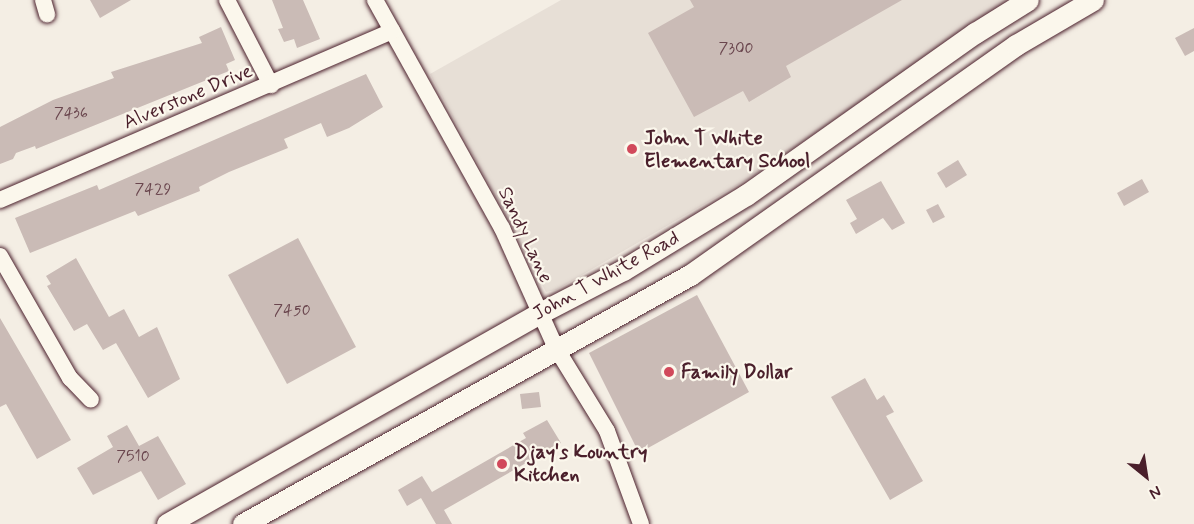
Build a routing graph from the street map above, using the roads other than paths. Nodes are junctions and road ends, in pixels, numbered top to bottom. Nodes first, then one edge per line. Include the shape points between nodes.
1 (227, 0) edge
2 (375, 0) edge
3 (1029, 0) edge
4 (1093, 0) edge
5 (392, 31) junction
6 (271, 85) junction
7 (786, 168) junction
8 (803, 197) junction
9 (0, 200) edge
10 (0, 256) edge
11 (538, 314) junction
12 (556, 348) junction
13 (91, 400) dead end
14 (167, 524) edge
15 (243, 524) edge
16 (641, 524) edge

1 - 6 street
2 - 5 street, Sandy Lane
3 - 7 main road, John T White Road via 966,39
4 - 8 main road, John T White Road via 1016,45
5 - 6 street, Alverstone Drive
5 - 11 street, Sandy Lane via 502,228
6 - 9 street, Alverstone Drive
7 - 8 main road
7 - 11 main road, John T White Road via 623,270
8 - 12 main road, John T White Road via 690,274
10 - 13 street via 70,378
11 - 12 street, Sandy Lane
11 - 14 main road, John T White Road
12 - 15 main road, John T White Road
12 - 16 street, Sandy Lane via 607,431

